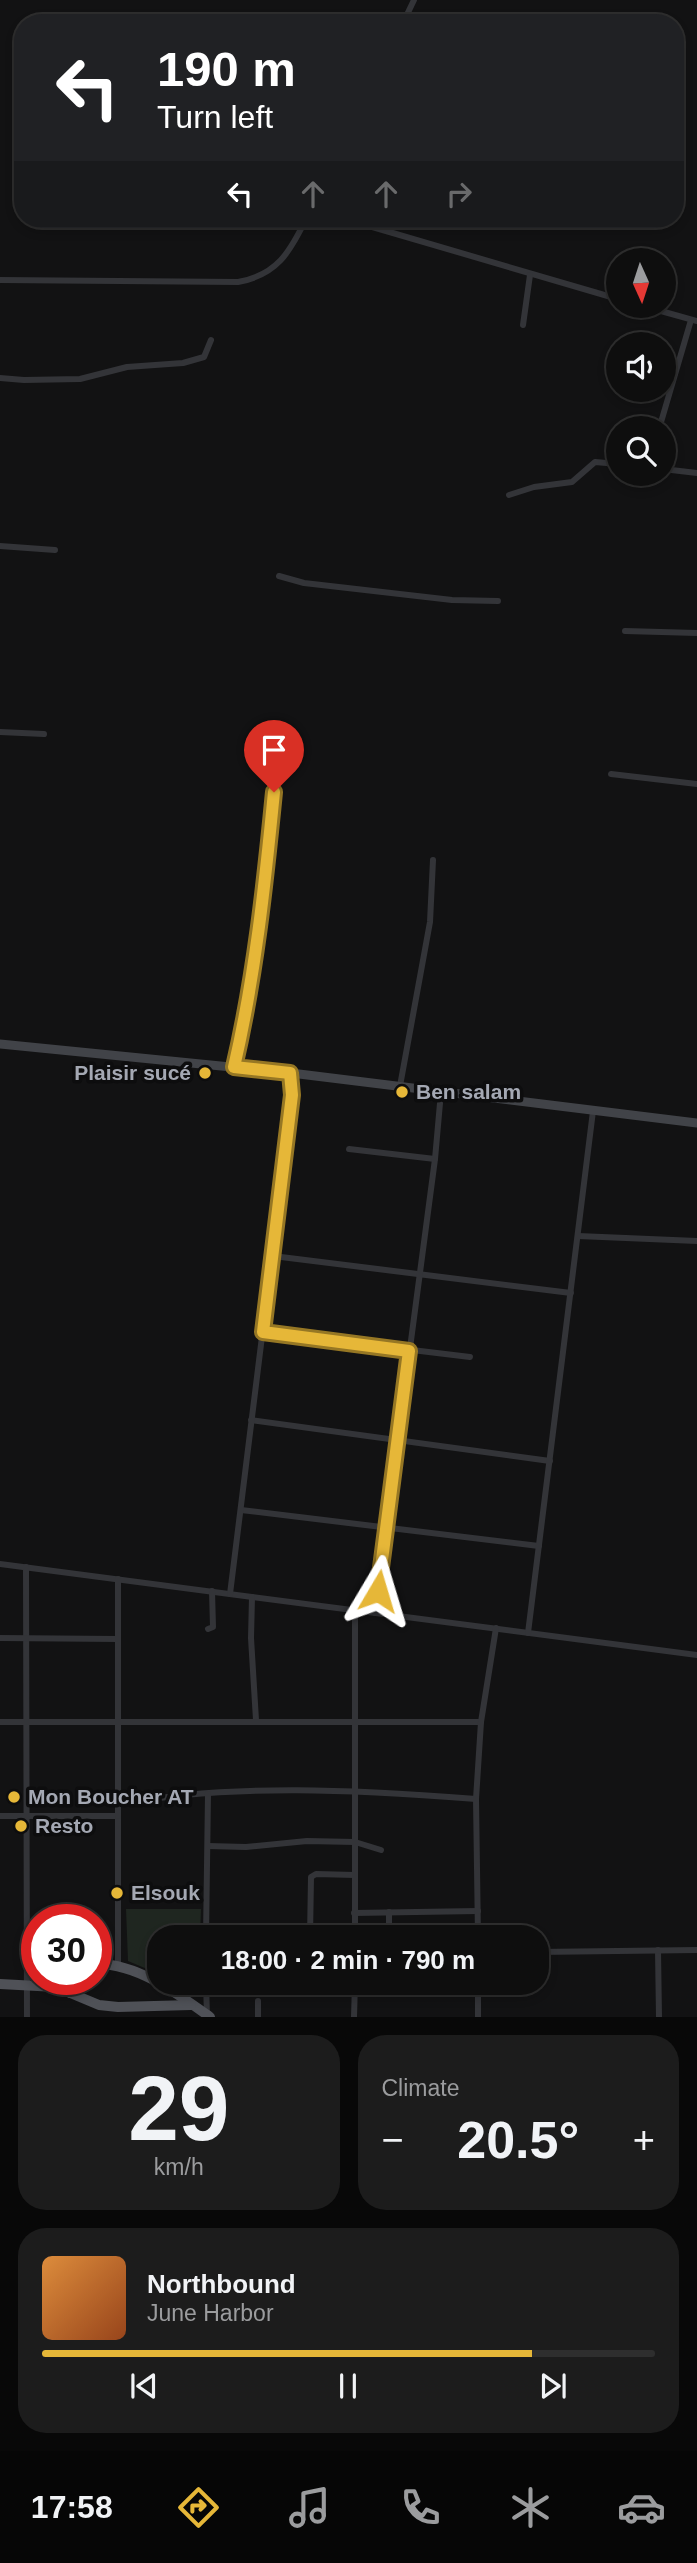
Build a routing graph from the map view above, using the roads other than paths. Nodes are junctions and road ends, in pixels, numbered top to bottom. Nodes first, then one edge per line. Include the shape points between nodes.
1 (302, 228) edge
2 (375, 228) edge
3 (530, 275) junction
4 (0, 280) edge
5 (606, 296) edge
6 (676, 316) edge
7 (694, 321) edge
8 (523, 325) dead end
9 (211, 341) dead end
10 (0, 378) edge
11 (663, 416) edge
12 (606, 463) edge
13 (676, 471) edge
14 (697, 473) edge
15 (509, 495) dead end
16 (0, 546) edge
17 (55, 551) dead end
18 (279, 576) dead end
19 (498, 601) dead end
20 (625, 631) dead end
21 (697, 634) edge
22 (0, 732) edge
23 (44, 734) dead end
24 (276, 765) dead end
25 (611, 774) dead end
26 (697, 784) edge
27 (433, 860) dead end
28 (0, 1044) edge
29 (234, 1067) junction
30 (290, 1073) junction
31 (400, 1086) junction
32 (441, 1092) junction
33 (593, 1111) junction
34 (697, 1122) edge
35 (349, 1149) dead end
36 (435, 1159) junction
37 (578, 1236) junction
38 (697, 1241) edge
39 (273, 1256) junction
40 (420, 1274) junction
41 (570, 1293) junction
42 (263, 1332) junction
43 (409, 1351) junction
44 (470, 1357) dead end
45 (251, 1420) junction
46 (397, 1438) junction
47 (550, 1461) junction
48 (241, 1510) junction
49 (386, 1527) junction
50 (539, 1546) junction
51 (0, 1564) edge
52 (26, 1567) junction
53 (118, 1579) junction
54 (212, 1591) junction
55 (230, 1594) junction
56 (252, 1597) junction
57 (355, 1610) junction
58 (375, 1613) junction
59 (208, 1629) dead end
60 (496, 1629) junction
61 (528, 1633) junction
62 (0, 1638) edge
63 (26, 1639) junction
64 (118, 1639) junction
65 (697, 1655) edge
66 (256, 1720) junction
67 (355, 1720) junction
68 (118, 1721) junction
69 (481, 1722) junction
70 (0, 1723) edge
71 (25, 1723) junction
72 (356, 1792) junction
73 (208, 1794) junction
74 (475, 1799) junction
75 (119, 1804) junction
76 (0, 1815) edge
77 (26, 1815) junction
78 (118, 1816) junction
79 (355, 1842) junction
80 (208, 1846) junction
81 (381, 1850) dead end
82 (355, 1875) junction
83 (28, 1904) edge
84 (478, 1911) junction
85 (389, 1912) junction
86 (354, 1913) junction
87 (206, 1925) edge
88 (310, 1925) edge
89 (354, 1925) edge
90 (389, 1925) edge
91 (478, 1925) edge
92 (658, 1950) junction
93 (697, 1950) edge
94 (549, 1951) edge
95 (112, 1965) edge
96 (118, 1966) junction
97 (147, 1979) edge
98 (0, 1984) edge
99 (21, 1985) edge
100 (29, 1995) edge
101 (75, 1995) edge
102 (160, 1995) edge
103 (176, 1995) edge
104 (207, 1995) edge
105 (355, 1995) edge
106 (478, 1995) edge
107 (258, 2001) dead end
108 (191, 2005) junction
109 (154, 2007) junction
110 (118, 2012) edge
111 (208, 2016) edge
112 (27, 2017) edge
113 (258, 2017) edge
114 (354, 2017) edge
115 (478, 2017) edge
116 (659, 2017) edge

1 - 4 street via 273,269 257,279
2 - 3 street
3 - 5 street
3 - 8 street
6 - 7 street
7 - 11 street
9 - 10 street via 204,357 183,363 127,367 80,379
12 - 15 street via 595,462 572,482
13 - 14 street
16 - 17 street
18 - 19 street via 452,600
20 - 21 street
22 - 23 street
24 - 29 street via 264,897
25 - 26 street
27 - 31 street via 430,922
28 - 29 main road
29 - 30 main road
30 - 31 main road
30 - 39 street via 292,1095
31 - 32 main road
32 - 33 main road
32 - 36 street
33 - 34 main road
33 - 37 street
35 - 36 street
36 - 40 street
37 - 38 street
37 - 41 street
39 - 40 street
39 - 42 street
40 - 41 street
40 - 43 street
41 - 47 street
42 - 43 street
42 - 45 street
43 - 44 street
43 - 46 street
45 - 46 street
45 - 48 street
46 - 47 street
46 - 49 street
47 - 50 street
48 - 49 street
48 - 55 street
49 - 50 street
49 - 58 street
50 - 61 street
51 - 52 street
52 - 53 street
52 - 63 street
53 - 54 street
53 - 64 street
54 - 55 street
54 - 59 street via 213,1627
55 - 56 street
56 - 57 street
56 - 66 street
57 - 58 street
57 - 67 street
58 - 60 street
60 - 61 street
60 - 69 street
61 - 65 street
62 - 63 street
63 - 64 street
63 - 71 street
64 - 68 street
66 - 67 street
66 - 68 street
67 - 69 street
67 - 72 street
68 - 71 street
68 - 75 street
69 - 74 street
70 - 71 street
71 - 77 street
72 - 73 street
72 - 74 street
72 - 79 street
73 - 75 street
73 - 80 street
74 - 84 street
75 - 78 street
76 - 77 street
77 - 78 street
77 - 83 street
78 - 96 street
79 - 80 street
79 - 81 street
79 - 82 street
80 - 87 street
82 - 86 street
82 - 88 street via 312,1877
84 - 85 street
84 - 91 street
85 - 86 street
85 - 90 street
86 - 89 street
92 - 93 street
92 - 94 street
92 - 116 street
95 - 96 main road
96 - 97 main road
98 - 99 main road
100 - 112 street
101 - 110 main road
102 - 109 main road
103 - 108 main road
104 - 111 street
105 - 114 street
106 - 115 street
107 - 113 street
108 - 109 main road
108 - 111 main road
109 - 110 main road

